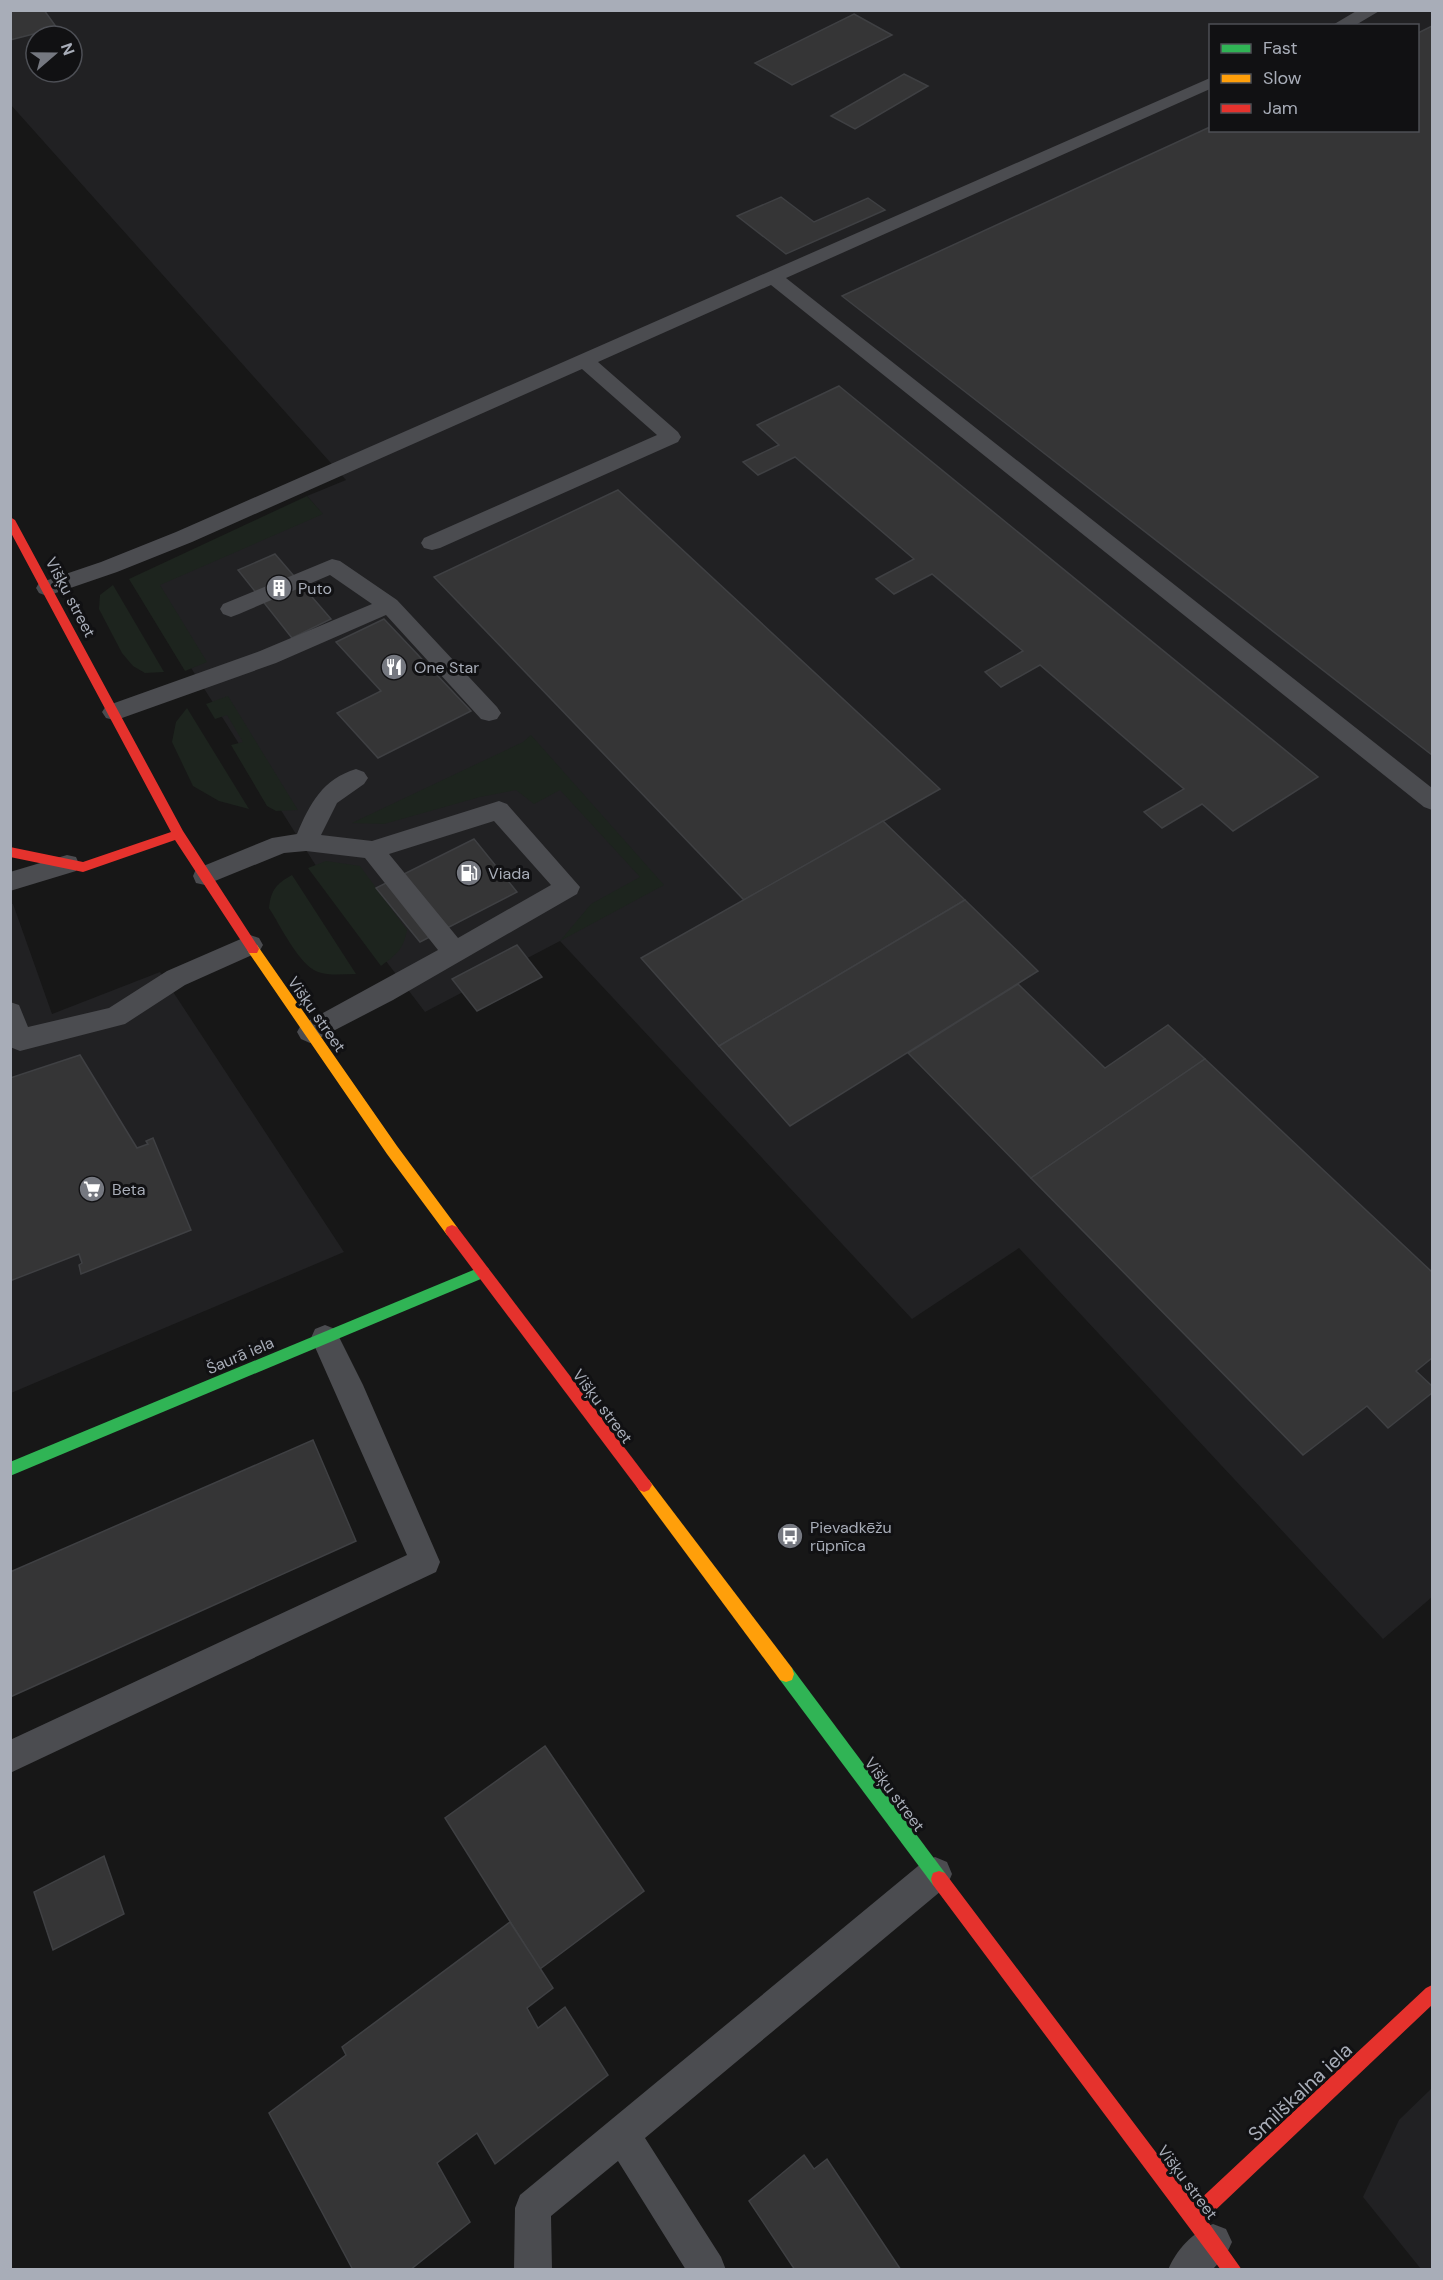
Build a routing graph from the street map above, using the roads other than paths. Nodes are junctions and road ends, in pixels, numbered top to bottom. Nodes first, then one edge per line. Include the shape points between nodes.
1 (1373, 10) edge
2 (1343, 24) edge
3 (1209, 83) edge
4 (773, 277) junction
5 (585, 361) junction
6 (10, 520) edge
7 (432, 543) dead end
8 (47, 588) junction
9 (389, 605) junction
10 (231, 609) dead end
11 (114, 712) junction
12 (489, 713) dead end
13 (356, 778) dead end
14 (1432, 801) edge
15 (178, 834) junction
16 (306, 842) junction
17 (372, 850) junction
18 (10, 852) edge
19 (67, 864) junction
20 (205, 876) junction
21 (10, 882) edge
22 (250, 945) junction
23 (454, 951) junction
24 (10, 1012) edge
25 (310, 1032) junction
26 (483, 1272) junction
27 (325, 1338) junction
28 (10, 1469) edge
29 (10, 1756) edge
30 (935, 1874) junction
31 (1432, 1994) edge
32 (622, 2134) junction
33 (1213, 2243) edge
34 (533, 2270) edge
35 (708, 2270) edge
36 (1186, 2270) edge

1 - 2 lane
3 - 4 lane
4 - 5 lane
4 - 14 lane
5 - 7 lane via 671,437
5 - 8 lane via 173,541
6 - 8 street, Višķu street
8 - 11 street, Višķu street
9 - 10 lane via 332,566
9 - 11 lane via 268,657
9 - 12 lane
11 - 15 street, Višķu street
13 - 16 lane via 325,799
15 - 19 street via 84,867
15 - 20 street, Višķu street
16 - 17 lane
16 - 20 lane via 281,844
17 - 23 lane
17 - 23 lane via 498,810 567,887
18 - 19 street
19 - 21 lane
20 - 22 street, Višķu street
22 - 24 lane via 176,978 116,1017 20,1040
22 - 25 street, Višķu street
23 - 25 lane
25 - 26 street, Višķu street
26 - 27 street, Šaurā iela
26 - 30 street, Višķu street
27 - 28 street, Šaurā iela
27 - 29 lane via 425,1562
30 - 32 lane
30 - 33 street, Višķu street
31 - 33 street, Smilškalna iela
32 - 34 lane via 533,2208
32 - 35 lane
33 - 36 lane

